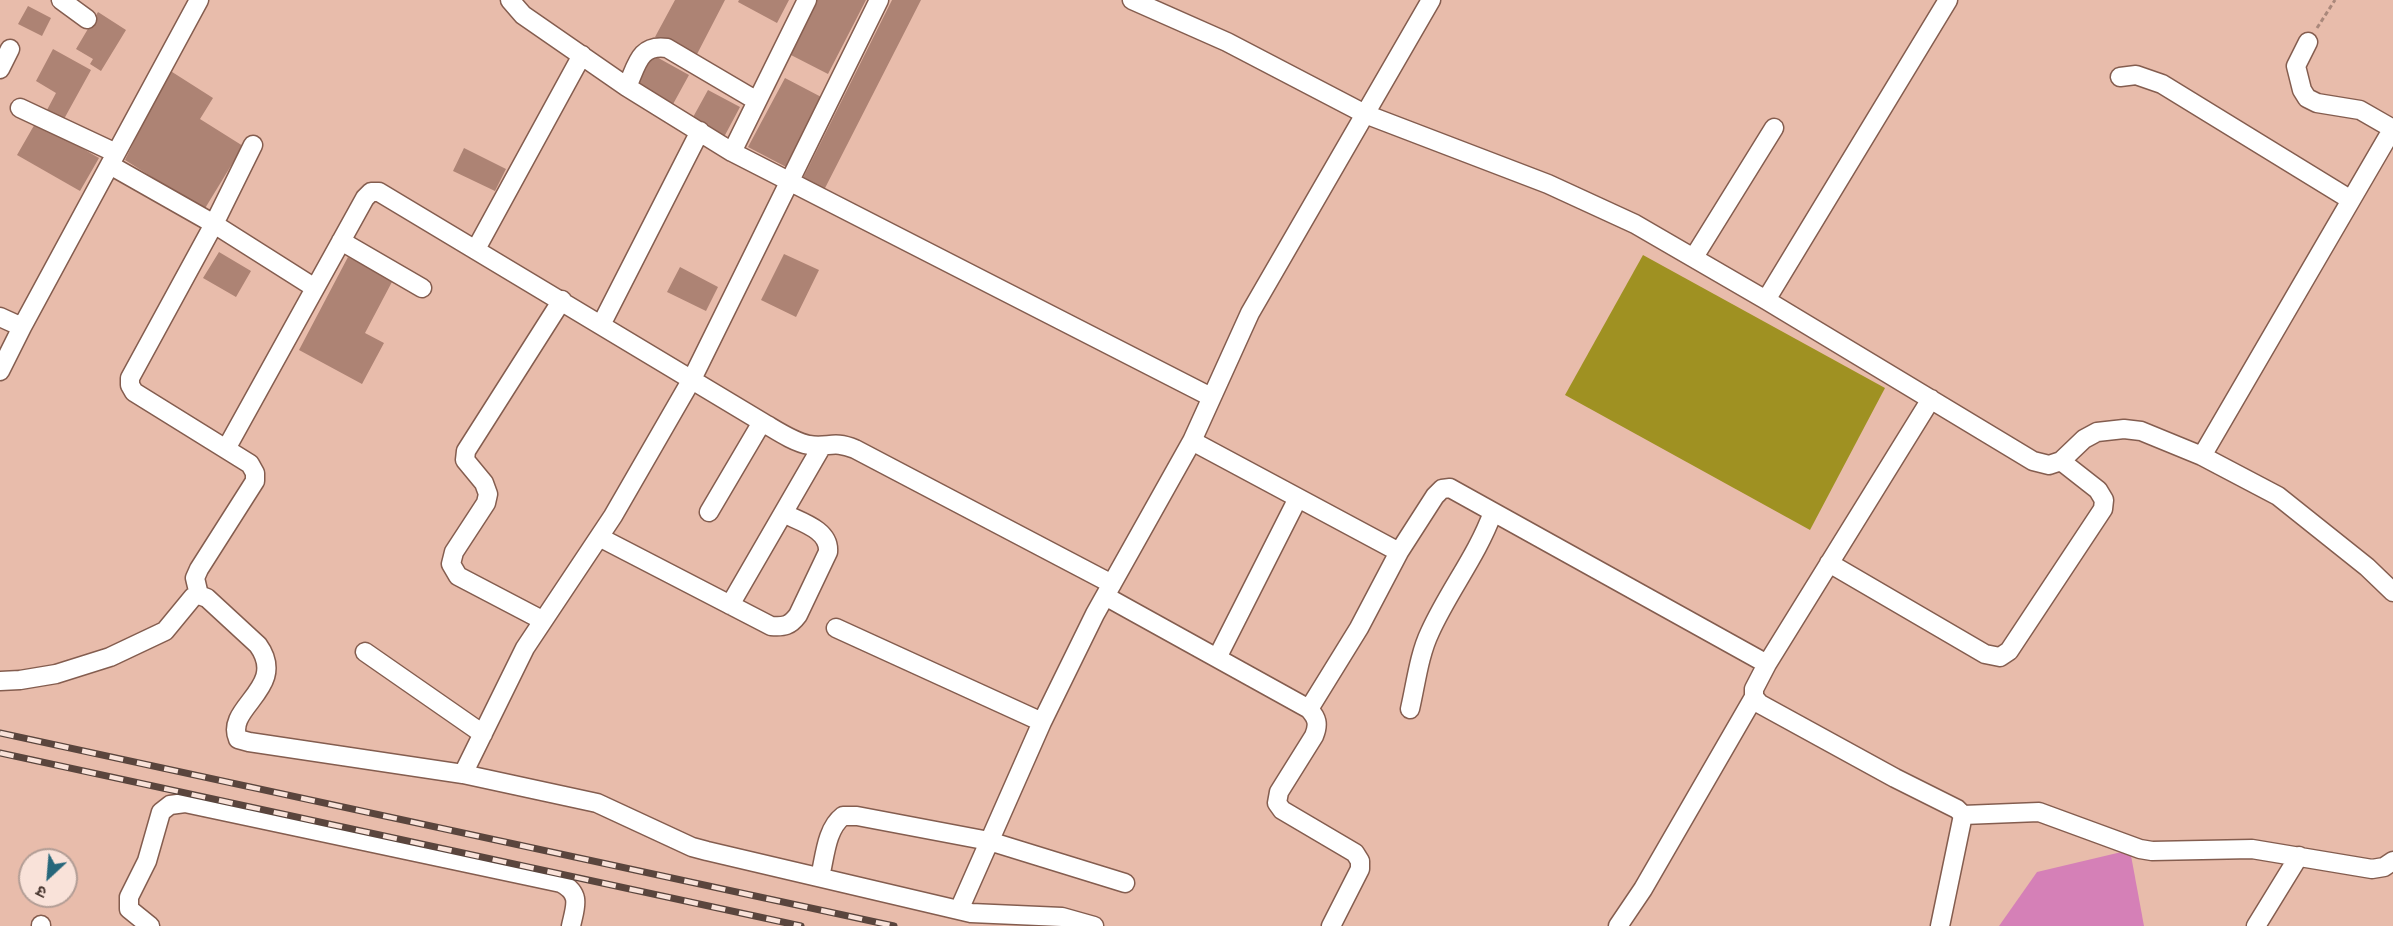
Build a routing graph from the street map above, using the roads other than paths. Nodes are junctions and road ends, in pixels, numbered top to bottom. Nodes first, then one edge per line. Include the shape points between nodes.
1 (61, 0) edge
2 (200, 0) edge
3 (510, 0) edge
4 (807, 0) edge
5 (879, 0) edge
6 (1132, 0) edge
7 (1431, 0) edge
8 (1948, 0) edge
9 (87, 20) dead end
10 (2308, 42) road end
11 (10, 49) dead end
12 (582, 55) junction
13 (0, 69) edge
14 (2120, 77) dead end
15 (627, 87) junction
16 (758, 101) junction
17 (20, 108) dead end
18 (1365, 114) junction
19 (1774, 128) dead end
20 (2393, 128) edge
21 (700, 131) junction
22 (253, 145) dead end
23 (732, 152) junction
24 (113, 159) junction
25 (788, 180) junction
26 (2351, 200) junction
27 (214, 224) junction
28 (340, 241) junction
29 (476, 249) junction
30 (1695, 257) junction
31 (315, 288) junction
32 (422, 288) dead end
33 (562, 300) junction
34 (1766, 300) junction
35 (0, 317) edge
36 (601, 325) junction
37 (22, 327) junction
38 (0, 371) edge
39 (692, 379) junction
40 (1211, 397) junction
41 (1931, 399) junction
42 (762, 422) junction
43 (1192, 441) junction
44 (822, 446) junction
45 (226, 449) junction
46 (2202, 456) junction
47 (2061, 461) junction
48 (1298, 498) junction
49 (709, 512) dead end
50 (1493, 512) junction
51 (785, 514) junction
52 (599, 537) junction
53 (1399, 552) junction
54 (1829, 563) junction
55 (1109, 590) junction
56 (2393, 592) edge
57 (200, 595) junction
58 (730, 605) junction
59 (542, 620) junction
60 (836, 628) dead end
61 (365, 652) dead end
62 (1217, 658) junction
63 (1767, 664) junction
64 (0, 681) edge
65 (1754, 697) junction
66 (1309, 709) junction
67 (1410, 709) dead end
68 (1042, 722) junction
69 (483, 734) junction
70 (463, 774) junction
71 (1963, 815) junction
72 (989, 841) junction
73 (2299, 856) junction
74 (2393, 861) edge
75 (819, 877) junction
76 (1125, 883) dead end
77 (959, 910) junction
78 (150, 926) edge
79 (571, 926) edge
80 (1094, 926) edge
81 (1331, 926) edge
82 (1618, 926) edge
83 (1940, 926) edge
84 (2256, 926) edge

1 - 9 street
2 - 24 street
3 - 12 street via 523,15
4 - 16 street
5 - 25 street
6 - 18 street via 1227,42
7 - 18 street
8 - 34 street
10 - 20 street via 2296,66 2307,98 2360,110
11 - 13 street
12 - 15 street
12 - 29 street
14 - 26 street via 2136,75 2162,84
15 - 16 street via 640,58 655,46 667,48
15 - 21 street
16 - 23 street
17 - 24 street
18 - 30 street via 1548,184
18 - 40 street via 1250,313
19 - 30 street
20 - 26 street
21 - 23 street
21 - 36 street
22 - 27 street
23 - 25 street
24 - 27 street
24 - 37 street
25 - 39 street
25 - 40 street
26 - 46 street
27 - 31 street
27 - 45 street via 130,378 130,386
28 - 29 street via 365,198 371,192 379,192
28 - 31 street
28 - 32 street
29 - 33 street
30 - 34 street
31 - 45 street
33 - 36 street
33 - 59 street via 466,451 465,460 488,494 451,564 458,576
34 - 41 street
35 - 37 street
36 - 39 street
37 - 38 street
39 - 42 street
39 - 52 street
40 - 43 street
41 - 47 street via 2033,461 2049,465
41 - 54 street
42 - 44 street via 802,443
42 - 49 street
43 - 48 street
43 - 55 street
44 - 51 street
44 - 55 street via 834,443 855,449
45 - 57 street via 250,464 255,481 199,569 195,578
46 - 47 street via 2141,431 2124,429 2097,432
46 - 56 street via 2278,496
47 - 54 street via 2098,490 2104,500 2103,509 2009,651 2000,657 1985,654
48 - 53 street
48 - 62 street
50 - 53 street via 1450,488 1442,489
50 - 63 street
50 - 67 street via 1477,551 1430,631
51 - 58 street
51 - 58 street via 819,532 829,544 798,615 784,627 771,626
52 - 58 street
52 - 59 street
53 - 66 street via 1359,628
54 - 63 street
55 - 62 street
55 - 68 street
57 - 64 street via 193,597 165,631 110,657 56,674
57 - 70 street via 258,645 268,665 262,683 237,722 238,739
59 - 69 street
60 - 68 street
61 - 69 street
62 - 66 street
63 - 65 street
65 - 71 street via 1760,704
65 - 82 street
66 - 81 street via 1318,726 1278,792 1277,803 1360,861 1360,869
68 - 72 street
69 - 70 street
70 - 75 street via 597,803 692,847
71 - 73 street via 2039,812 2152,851 2252,849
71 - 83 street
72 - 75 street via 843,816 831,831
72 - 76 street
72 - 77 street
73 - 74 street via 2372,868
73 - 84 street
75 - 77 street
77 - 80 street via 985,915 1062,917
78 - 79 street via 129,909 129,897 147,861 161,812 170,804 185,803 561,883 575,895

